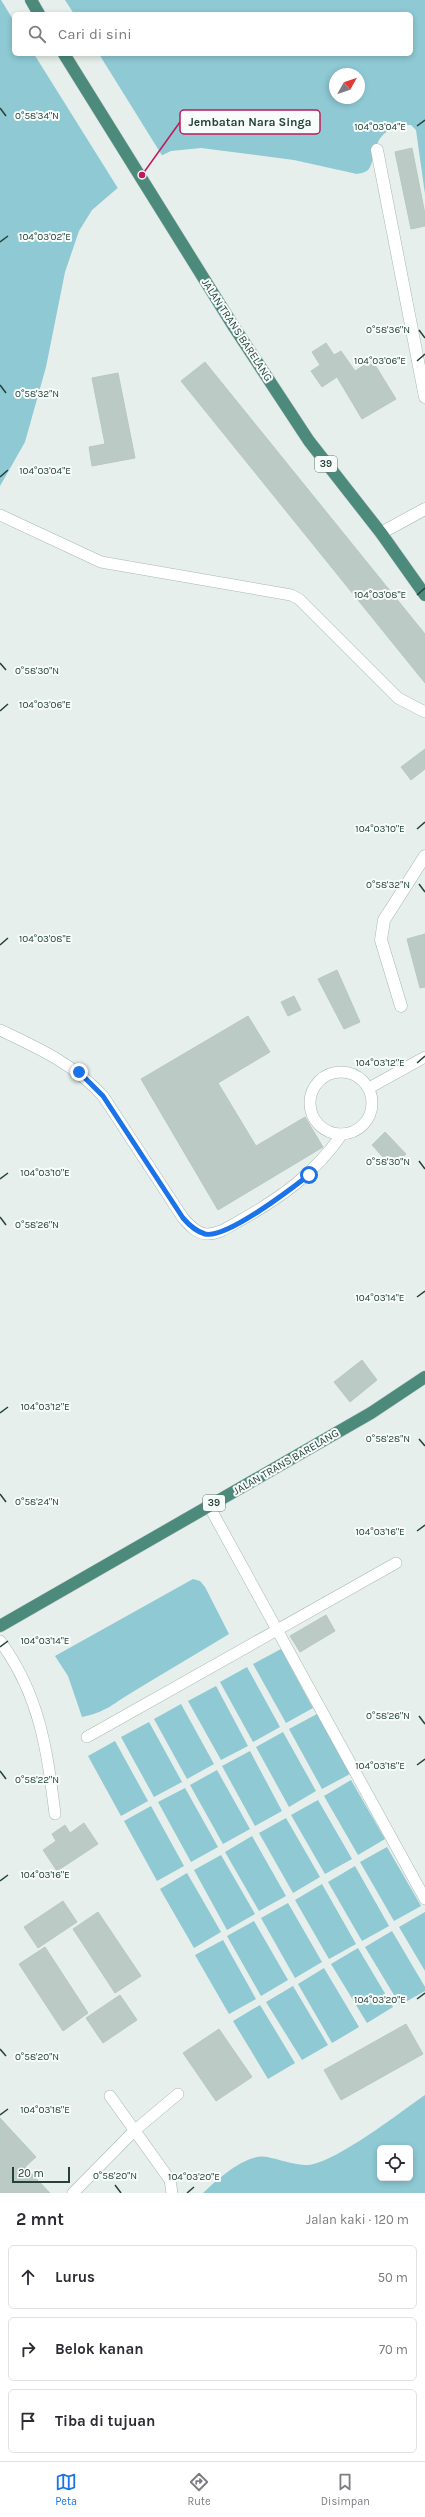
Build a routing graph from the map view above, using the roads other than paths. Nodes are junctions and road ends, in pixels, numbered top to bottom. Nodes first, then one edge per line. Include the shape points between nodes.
1 (30, 0) edge
2 (38, 12) edge
3 (65, 56) edge
4 (377, 150) dead end
5 (425, 397) edge
6 (425, 509) edge
7 (0, 515) edge
8 (381, 533) junction
9 (425, 595) edge
10 (425, 712) edge
11 (425, 856) edge
12 (401, 1006) dead end
13 (0, 1030) edge
14 (425, 1057) edge
15 (369, 1088) junction
16 (342, 1134) junction
17 (425, 1377) edge
18 (209, 1506) junction
19 (396, 1563) dead end
20 (2, 1622) edge
21 (277, 1629) junction
22 (0, 1641) edge
23 (87, 1737) dead end
24 (55, 1814) dead end
25 (425, 1899) edge
26 (178, 2094) dead end
27 (110, 2096) dead end
28 (134, 2131) junction
29 (73, 2193) edge
30 (172, 2193) edge

1 - 2 highway
3 - 8 highway, JALAN TRANS BARELANG / 39 via 308,441
4 - 5 street
6 - 8 street
7 - 10 lane via 102,562 291,595 299,599 398,698
8 - 9 highway, JALAN TRANS BARELANG / 39
11 - 12 street via 384,920 381,929 381,940
13 - 16 lane via 61,1060 93,1085 103,1096 183,1218 194,1229 206,1234 218,1233 275,1202 309,1175
14 - 15 lane
15 - 16 lane via 372,1109 369,1119 362,1127
15 - 16 lane via 362,1079 344,1071 325,1076 312,1091 311,1110 315,1119 322,1127
17 - 18 highway, JALAN TRANS BARELANG / 39 via 371,1413
18 - 20 highway, JALAN TRANS BARELANG / 39
18 - 21 lane
19 - 21 lane
21 - 23 lane
21 - 25 lane
22 - 24 lane via 16,1663 37,1708 48,1755
26 - 28 lane
27 - 28 lane
28 - 29 lane
28 - 30 lane via 170,2180

